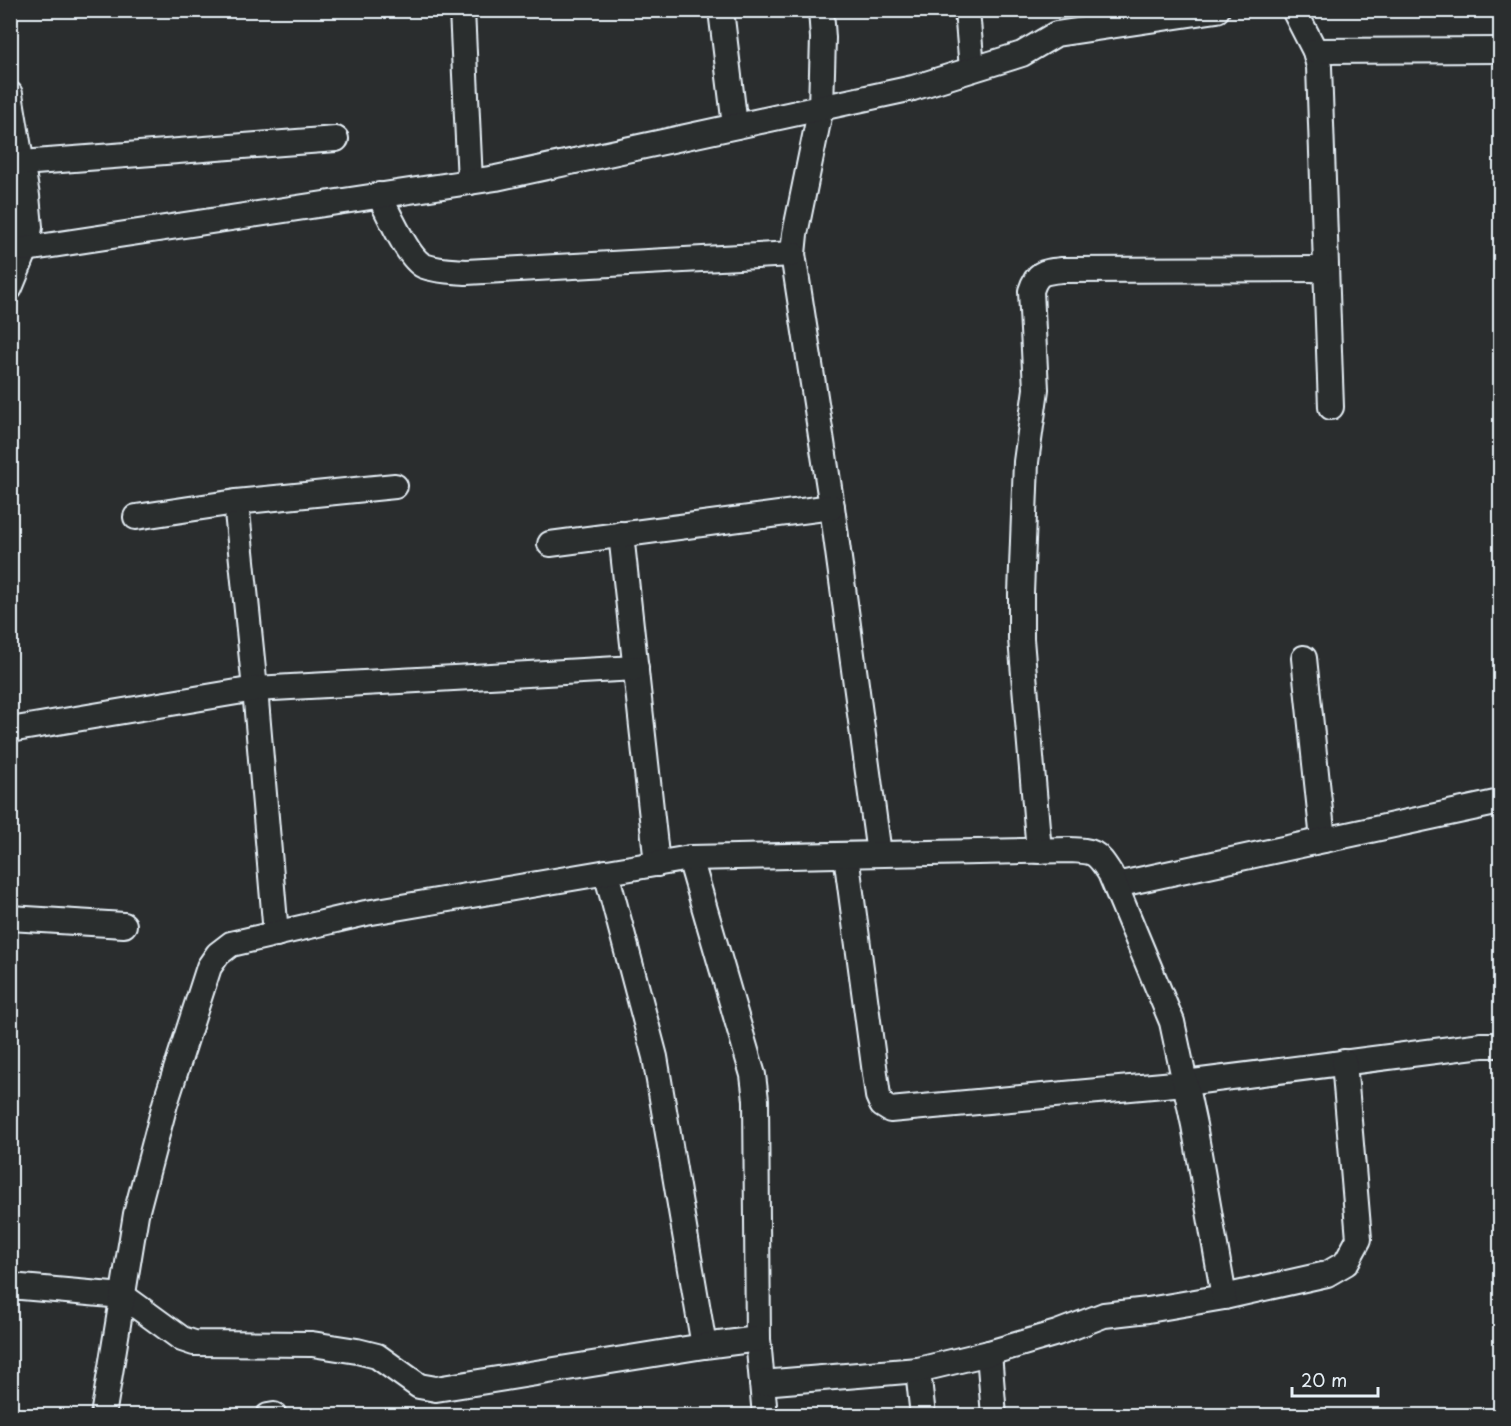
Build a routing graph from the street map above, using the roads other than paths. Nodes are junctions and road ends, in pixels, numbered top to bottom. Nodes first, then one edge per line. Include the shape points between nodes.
1 (462, 10) edge
2 (721, 10) edge
3 (821, 10) edge
4 (967, 10) edge
5 (1217, 10) edge
6 (1294, 10) edge
7 (1158, 15) edge
8 (1500, 50) edge
9 (1315, 51) junction
10 (972, 69) junction
11 (10, 93) edge
12 (822, 107) junction
13 (735, 126) junction
14 (336, 139) dead end
15 (22, 163) junction
16 (470, 182) junction
17 (379, 195) junction
18 (26, 249) junction
19 (793, 254) junction
20 (1326, 268) junction
21 (10, 288) edge
22 (1331, 407) dead end
23 (395, 486) dead end
24 (236, 502) junction
25 (832, 507) junction
26 (136, 517) dead end
27 (621, 534) junction
28 (550, 544) dead end
29 (1304, 658) dead end
30 (636, 668) junction
31 (255, 689) junction
32 (10, 730) edge
33 (1500, 802) edge
34 (1323, 840) junction
35 (1039, 851) junction
36 (879, 854) junction
37 (846, 855) junction
38 (690, 858) junction
39 (657, 864) junction
40 (606, 872) junction
41 (1116, 885) junction
42 (10, 918) edge
43 (124, 925) dead end
44 (276, 934) junction
45 (1500, 1045) edge
46 (1344, 1062) junction
47 (1185, 1083) junction
48 (10, 1286) edge
49 (123, 1296) junction
50 (1224, 1297) junction
51 (758, 1339) junction
52 (704, 1346) junction
53 (989, 1353) junction
54 (918, 1370) junction
55 (762, 1383) junction
56 (274, 1415) edge
57 (104, 1416) edge
58 (268, 1416) edge
59 (765, 1416) edge
60 (922, 1416) edge
61 (994, 1416) edge

1 - 16 street
2 - 13 street
3 - 12 street
4 - 10 street
5 - 7 street
6 - 9 street
7 - 10 street via 1056,34 1022,54
8 - 9 street
9 - 20 street via 1319,67
10 - 12 street via 913,88
11 - 15 street
12 - 13 street
12 - 19 street
13 - 16 street
14 - 15 street
15 - 18 street via 30,227
16 - 17 street
17 - 18 street
17 - 19 street via 411,254 423,266 443,270 466,272
18 - 21 street
19 - 25 street
20 - 22 street
20 - 35 street via 1062,270 1043,272 1034,279 1031,291 1036,389 1026,462 1021,628
23 - 24 street
24 - 26 street
24 - 31 street
25 - 27 street
25 - 36 street
27 - 28 street
27 - 30 street
29 - 34 street
30 - 31 street
30 - 39 street
31 - 32 street
31 - 44 street
33 - 34 street
34 - 41 street
35 - 36 street
35 - 41 street via 1086,851 1100,856
36 - 37 street
37 - 38 street
37 - 47 street via 882,1105 890,1110
38 - 39 street
38 - 51 street via 753,1075
39 - 40 street
40 - 44 street via 366,913
40 - 52 street via 654,1057
41 - 47 street via 1172,1022
42 - 43 street
44 - 49 street via 231,944 209,967 165,1104 136,1214
45 - 46 street
46 - 47 street
46 - 50 street via 1359,1239 1346,1263 1327,1274
47 - 50 street
48 - 49 street
49 - 52 street via 182,1339 194,1343 312,1344 357,1351 377,1356 419,1386 436,1389
49 - 57 street
50 - 53 street via 1104,1315
51 - 52 street
51 - 55 street
53 - 54 street
53 - 61 street
54 - 55 street
54 - 60 street
55 - 59 street
56 - 58 street

